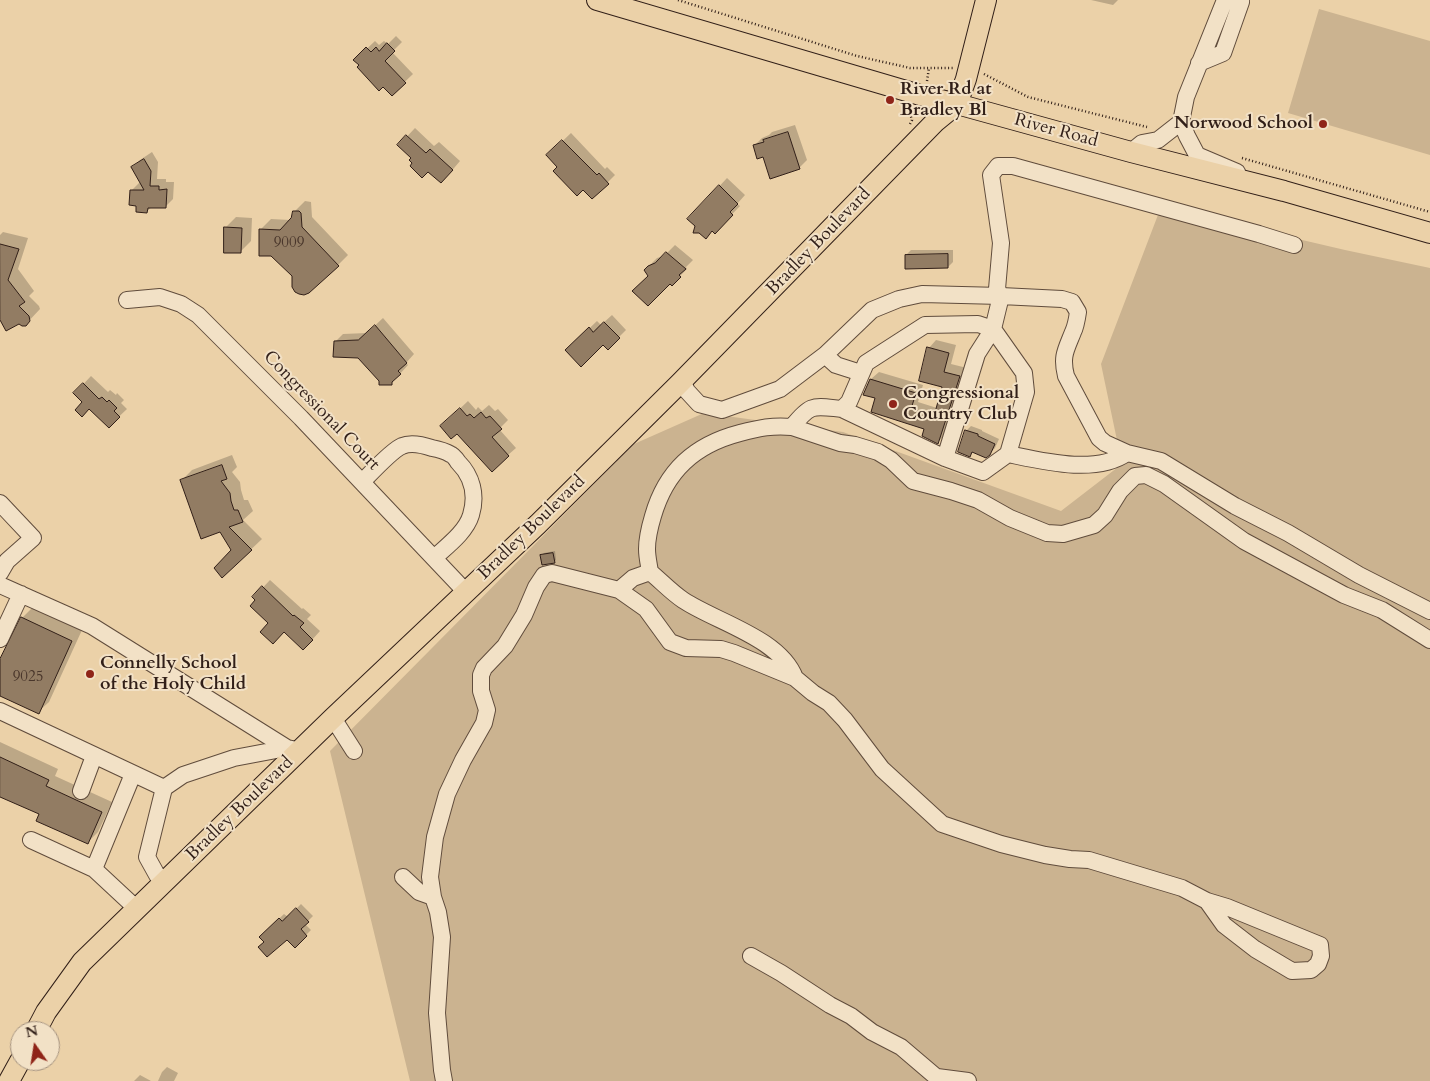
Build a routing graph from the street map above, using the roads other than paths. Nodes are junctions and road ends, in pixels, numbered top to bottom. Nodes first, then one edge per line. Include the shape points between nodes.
1 (597, 0) edge
2 (986, 0) edge
3 (1225, 0) edge
4 (1238, 0) edge
5 (1199, 64) junction
6 (957, 104) junction
7 (1181, 122) junction
8 (1131, 152) junction
9 (1284, 192) junction
10 (1430, 233) edge
11 (1294, 245) dead end
12 (1001, 296) junction
13 (127, 300) dead end
14 (993, 329) junction
15 (825, 355) junction
16 (861, 373) junction
17 (682, 381) junction
18 (842, 409) junction
19 (792, 427) junction
20 (1127, 453) junction
21 (1008, 454) junction
22 (945, 458) junction
23 (362, 482) junction
24 (0, 503) edge
25 (434, 558) junction
26 (2, 562) edge
27 (650, 572) junction
28 (0, 585) edge
29 (619, 590) junction
30 (466, 591) junction
31 (21, 594) junction
32 (1430, 611) edge
33 (0, 639) edge
34 (1430, 640) edge
35 (795, 678) junction
36 (0, 711) edge
37 (332, 718) junction
38 (293, 750) junction
39 (354, 751) dead end
40 (94, 756) junction
41 (133, 774) junction
42 (164, 788) junction
43 (81, 791) dead end
44 (31, 840) dead end
45 (94, 869) junction
46 (404, 877) dead end
47 (164, 882) junction
48 (433, 897) junction
49 (1207, 901) junction
50 (137, 909) junction
51 (751, 956) dead end
52 (41, 1021) edge
53 (939, 1079) edge
54 (444, 1081) edge
55 (968, 1081) edge

1 - 6 main road, River Road
2 - 6 main road
3 - 5 street
4 - 5 street via 1241,2 1223,53
5 - 7 street via 1186,97
6 - 8 main road, River Road
6 - 17 main road, Bradley Boulevard via 935,122
7 - 8 street via 1158,140 1142,143
7 - 9 street via 1197,155
8 - 9 main road, River Road
9 - 10 main road, River Road
11 - 12 street via 1013,166 998,166 991,175 1001,243 997,289
12 - 14 street
12 - 15 street via 922,294 899,299 872,310
12 - 20 street via 1072,302 1078,312 1066,348 1063,364 1066,376 1099,438
13 - 23 street, Congressional Court via 160,297 198,315
14 - 16 street via 978,324 925,324 866,363
14 - 21 street via 1024,373 1026,392
14 - 22 street via 977,354
15 - 16 street via 836,365
15 - 17 street via 780,390 722,410 699,404
16 - 18 street via 849,402
17 - 30 main road, Bradley Boulevard
18 - 19 street via 809,408
18 - 22 street
19 - 27 street via 761,427 726,436 702,448 680,465 664,486 655,509 647,550
19 - 34 street via 878,452 892,460 913,482 978,500 1047,533 1063,534 1094,524 1105,515 1120,491 1135,476 1146,475 1244,541 1344,595 1382,610
20 - 21 street via 1091,466
20 - 32 street via 1161,461 1353,572
21 - 22 street via 983,472
23 - 25 street, Congressional Court
23 - 25 street via 401,446 414,444 450,454 464,468 473,485 471,516 450,544
24 - 26 street via 33,538
25 - 30 street, Congressional Court
27 - 29 street via 633,578
27 - 35 street via 682,600 778,653
28 - 31 street
29 - 35 street via 646,609 670,642 686,648 721,649
29 - 48 street via 552,573 544,576 505,646 484,668 481,691 487,710 484,723 447,794 435,837 430,877
30 - 37 main road, Bradley Boulevard
31 - 33 street
31 - 38 street via 92,626
35 - 49 street via 829,703 882,769 942,824 1045,855 1115,867 1182,888
36 - 40 street
37 - 38 main road, Bradley Boulevard
37 - 39 street
38 - 42 street via 234,758 183,775
38 - 47 main road, Bradley Boulevard
40 - 41 street
40 - 43 street
41 - 42 street
41 - 45 street
42 - 47 street via 147,857
44 - 45 street
45 - 50 street
46 - 48 street via 419,892
47 - 50 main road, Bradley Boulevard
48 - 54 street via 442,937 437,1013
49 - 49 street via 1224,925 1256,950 1292,970 1311,970 1318,964 1322,956 1320,945
50 - 52 main road, Bradley Boulevard via 82,962
51 - 53 street via 901,1047
53 - 55 street

